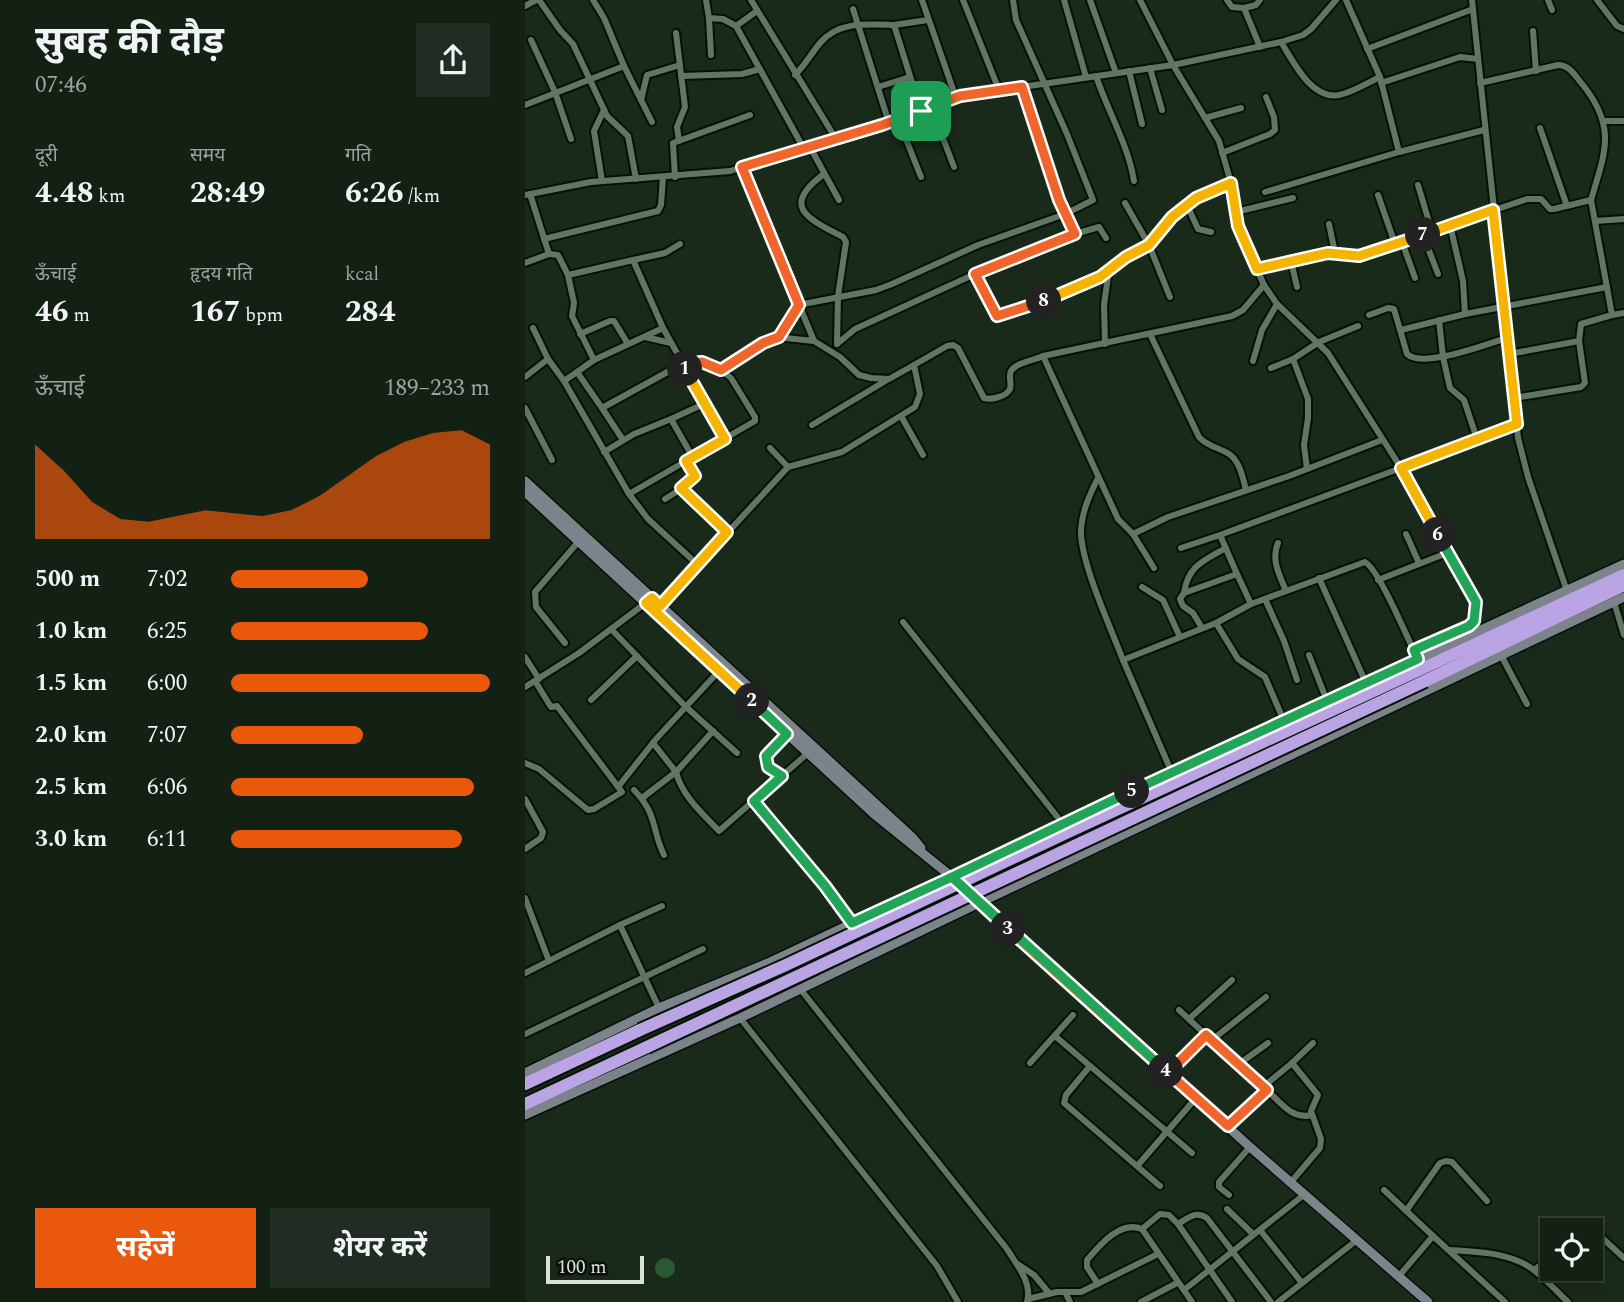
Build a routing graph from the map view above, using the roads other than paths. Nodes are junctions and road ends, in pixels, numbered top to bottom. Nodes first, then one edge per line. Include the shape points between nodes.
1 (538, 0) edge
2 (593, 0) edge
3 (706, 0) edge
4 (751, 0) edge
5 (922, 0) edge
6 (963, 0) edge
7 (1013, 0) edge
8 (1064, 0) edge
9 (1090, 0) edge
10 (1140, 0) edge
11 (1227, 0) edge
12 (1259, 0) edge
13 (1336, 0) edge
14 (1346, 0) edge
15 (1472, 0) edge
16 (1548, 0) edge
17 (1597, 0) edge
18 (525, 6) edge
19 (853, 9) dead end
20 (1244, 9) junction
21 (1473, 9) junction
22 (1552, 10) dead end
23 (757, 11) junction
24 (709, 18) junction
25 (928, 20) junction
26 (858, 23) junction
27 (894, 25) junction
28 (736, 26) junction
29 (1624, 29) edge
30 (1533, 31) dead end
31 (676, 33) dead end
32 (531, 40) dead end
33 (1281, 43) junction
34 (1260, 47) junction
35 (1367, 49) junction
36 (711, 55) dead end
37 (1478, 59) junction
38 (680, 65) junction
39 (1173, 65) junction
40 (624, 66) junction
41 (1150, 68) junction
42 (760, 69) junction
43 (1129, 71) junction
44 (1536, 71) junction
45 (1116, 73) junction
46 (795, 75) junction
47 (681, 76) junction
48 (1096, 76) junction
49 (910, 77) junction
50 (1086, 77) junction
51 (589, 80) junction
52 (1380, 80) junction
53 (1480, 83) junction
54 (1043, 84) junction
55 (878, 87) junction
56 (1022, 87) junction
57 (999, 90) junction
58 (555, 92) junction
59 (1266, 97) dead end
60 (956, 98) junction
61 (641, 100) junction
62 (525, 105) edge
63 (931, 107) junction
64 (1241, 108) dead end
65 (604, 110) junction
66 (1162, 110) dead end
67 (921, 111) junction
68 (750, 115) dead end
69 (1205, 118) junction
70 (898, 120) junction
71 (1604, 121) junction
72 (1624, 121) edge
73 (652, 122) dead end
74 (889, 123) junction
75 (1142, 124) dead end
76 (1541, 128) dead end
77 (1484, 130) junction
78 (571, 139) dead end
79 (835, 139) junction
80 (679, 141) junction
81 (807, 148) junction
82 (1399, 152) junction
83 (1222, 153) junction
84 (742, 167) junction
85 (954, 167) dead end
86 (824, 174) junction
87 (663, 177) junction
88 (675, 177) junction
89 (921, 177) dead end
90 (636, 179) junction
91 (603, 181) junction
92 (1134, 181) dead end
93 (1231, 183) junction
94 (1418, 185) dead end
95 (1265, 192) dead end
96 (527, 194) edge
97 (1378, 195) dead end
98 (1293, 198) dead end
99 (839, 200) dead end
100 (1591, 200) junction
101 (1125, 203) dead end
102 (1187, 205) junction
103 (1567, 206) junction
104 (1493, 210) junction
105 (1236, 212) junction
106 (1065, 214) junction
107 (1624, 219) edge
108 (1595, 221) junction
109 (1329, 224) dead end
110 (1450, 225) junction
111 (1211, 232) dead end
112 (1432, 232) junction
113 (1075, 234) junction
114 (1423, 235) junction
115 (1106, 238) dead end
116 (544, 239) junction
117 (1399, 243) junction
118 (680, 244) dead end
119 (1149, 245) junction
120 (1335, 253) junction
121 (549, 254) junction
122 (632, 260) junction
123 (1291, 261) junction
124 (525, 263) edge
125 (1109, 269) junction
126 (1257, 269) junction
127 (975, 274) junction
128 (1438, 274) dead end
129 (568, 275) junction
130 (1415, 278) dead end
131 (1264, 285) junction
132 (1297, 287) dead end
133 (1607, 287) junction
134 (838, 296) junction
135 (1170, 297) dead end
136 (1277, 304) junction
137 (799, 305) junction
138 (1504, 307) junction
139 (1624, 313) edge
140 (1465, 314) junction
141 (1369, 315) dead end
142 (1612, 315) junction
143 (1439, 320) junction
144 (1358, 326) dead end
145 (533, 328) dead end
146 (663, 328) junction
147 (1401, 330) junction
148 (580, 334) junction
149 (1150, 334) junction
150 (643, 337) junction
151 (779, 337) junction
152 (1507, 338) junction
153 (814, 341) junction
154 (1579, 341) junction
155 (1319, 342) junction
156 (671, 343) junction
157 (628, 344) junction
158 (837, 344) junction
159 (1105, 344) junction
160 (830, 350) junction
161 (1509, 354) junction
162 (1043, 356) junction
163 (1443, 357) junction
164 (548, 359) junction
165 (1293, 359) junction
166 (594, 360) junction
167 (1254, 361) dead end
168 (682, 364) junction
169 (914, 365) junction
170 (1271, 368) dead end
171 (721, 370) junction
172 (577, 372) junction
173 (525, 376) edge
174 (889, 379) junction
175 (564, 381) junction
176 (1514, 398) junction
177 (706, 403) junction
178 (525, 408) edge
179 (602, 408) junction
180 (901, 416) junction
181 (671, 419) junction
182 (1517, 424) junction
183 (812, 425) dead end
184 (725, 439) junction
185 (1477, 439) junction
186 (623, 440) junction
187 (1383, 440) junction
188 (770, 448) dead end
189 (604, 453) junction
190 (923, 455) dead end
191 (692, 456) junction
192 (552, 460) dead end
193 (686, 461) junction
194 (787, 467) junction
195 (1401, 468) junction
196 (1307, 469) junction
197 (1098, 478) junction
198 (525, 481) edge
199 (681, 488) junction
200 (1247, 490) junction
201 (525, 492) edge
202 (629, 494) junction
203 (665, 499) dead end
204 (727, 532) junction
205 (1133, 534) junction
206 (1406, 534) dead end
207 (1220, 535) junction
208 (579, 541) junction
209 (1278, 543) dead end
210 (1181, 548) dead end
211 (1226, 548) junction
212 (1447, 552) junction
213 (1419, 563) junction
214 (698, 564) junction
215 (1624, 564) edge
216 (1154, 568) dead end
217 (1237, 573) junction
218 (1624, 575) edge
219 (1319, 578) junction
220 (1378, 580) junction
221 (1624, 585) edge
222 (1142, 587) dead end
223 (1286, 591) junction
224 (1567, 591) junction
225 (1184, 593) junction
226 (1624, 597) edge
227 (1265, 599) junction
228 (649, 601) junction
229 (1614, 602) junction
230 (1251, 604) junction
231 (660, 606) junction
232 (903, 622) dead end
233 (1216, 623) junction
234 (1202, 628) junction
235 (611, 629) junction
236 (1624, 635) edge
237 (1180, 637) junction
238 (565, 643) dead end
239 (1433, 652) junction
240 (1309, 655) dead end
241 (637, 656) junction
242 (525, 657) edge
243 (1502, 657) junction
244 (1457, 659) junction
245 (1123, 660) junction
246 (1419, 665) junction
247 (719, 671) junction
248 (537, 680) junction
249 (1297, 681) dead end
250 (1450, 681) junction
251 (1366, 683) junction
252 (525, 687) edge
253 (591, 700) dead end
254 (1327, 701) junction
255 (1527, 704) dead end
256 (685, 706) junction
257 (1284, 721) junction
258 (713, 731) junction
259 (787, 734) junction
260 (653, 743) junction
261 (737, 752) dead end
262 (808, 753) junction
263 (525, 763) edge
264 (676, 772) junction
265 (1172, 773) junction
266 (782, 776) junction
267 (618, 787) junction
268 (634, 790) dead end
269 (642, 798) junction
270 (525, 799) edge
271 (754, 801) junction
272 (1063, 824) junction
273 (525, 849) edge
274 (664, 855) dead end
275 (929, 858) junction
276 (952, 877) junction
277 (525, 898) edge
278 (979, 902) junction
279 (662, 906) dead end
280 (852, 923) junction
281 (619, 925) junction
282 (703, 949) dead end
283 (548, 961) junction
284 (525, 973) edge
285 (645, 976) junction
286 (1232, 980) dead end
287 (801, 990) junction
288 (1266, 997) dead end
289 (659, 1008) junction
290 (1179, 1010) dead end
291 (1073, 1015) dead end
292 (740, 1018) junction
293 (1189, 1019) junction
294 (525, 1034) edge
295 (1055, 1036) junction
296 (1209, 1037) junction
297 (1268, 1043) dead end
298 (1313, 1043) dead end
299 (1030, 1063) dead end
300 (1292, 1063) junction
301 (1239, 1064) junction
302 (1090, 1066) junction
303 (525, 1073) edge
304 (1168, 1073) junction
305 (525, 1084) edge
306 (1265, 1088) junction
307 (1196, 1098) junction
308 (525, 1104) edge
309 (525, 1115) edge
310 (1312, 1115) junction
311 (1228, 1126) junction
312 (1166, 1132) junction
313 (1249, 1147) junction
314 (1192, 1153) dead end
315 (1138, 1165) junction
316 (1291, 1182) junction
317 (1160, 1186) dead end
318 (1384, 1190) dead end
319 (1305, 1194) junction
320 (1229, 1195) dead end
321 (1487, 1201) dead end
322 (1227, 1209) dead end
323 (1406, 1211) junction
324 (1178, 1224) junction
325 (1142, 1229) junction
326 (1256, 1232) junction
327 (1433, 1236) junction
328 (1603, 1239) edge
329 (1357, 1240) junction
330 (1449, 1250) junction
331 (1232, 1251) junction
332 (1158, 1254) junction
333 (1624, 1258) edge
334 (1015, 1262) junction
335 (1540, 1266) edge
336 (1534, 1270) junction
337 (1209, 1271) junction
338 (1399, 1276) junction
339 (1177, 1283) junction
340 (1302, 1283) junction
341 (1098, 1284) junction
342 (1184, 1290) junction
343 (1065, 1292) junction
344 (1049, 1293) junction
345 (1155, 1299) edge
346 (1027, 1300) edge
347 (958, 1302) edge
348 (1070, 1302) edge
349 (1141, 1302) edge
350 (1192, 1302) edge
351 (1231, 1302) edge
352 (1271, 1302) edge
353 (1278, 1302) edge
354 (1428, 1302) edge
355 (1504, 1302) edge
356 (1568, 1302) edge

1 - 18 street
1 - 51 street via 573,44
2 - 40 street
3 - 24 street
4 - 23 street
5 - 25 street
6 - 57 street
7 - 54 street via 1016,20
8 - 50 street
9 - 45 street
10 - 39 street
11 - 20 street
12 - 20 street
13 - 33 street via 1311,29
14 - 35 street
15 - 21 street
16 - 22 street
17 - 29 street
19 - 26 street
20 - 34 street
21 - 35 street
21 - 37 street
23 - 28 street
23 - 46 street
24 - 28 street
24 - 36 street
25 - 27 street
25 - 60 street
26 - 27 street
26 - 46 street via 826,37
26 - 55 street
27 - 49 street
28 - 42 street
30 - 44 street
31 - 38 street
32 - 58 street
33 - 34 street
33 - 52 street via 1307,81 1327,94 1342,94
34 - 39 street
35 - 52 street
37 - 52 street via 1460,57
37 - 53 street
38 - 47 street
38 - 61 street via 647,75
39 - 41 street
39 - 69 street
40 - 51 street
40 - 61 street
41 - 43 street
41 - 66 street
42 - 47 street
42 - 81 street
43 - 45 street
43 - 75 street
44 - 53 street
44 - 71 street via 1558,65 1570,69
45 - 48 street
46 - 79 street
47 - 80 street via 684,107 677,127
48 - 50 street
48 - 92 street via 1131,158
49 - 55 street
49 - 67 street
50 - 54 street
51 - 58 street
51 - 65 street
52 - 82 street
53 - 77 street
54 - 56 street
54 - 106 street via 1093,200
55 - 74 street
56 - 57 street
56 - 106 street
57 - 60 street
58 - 62 street
58 - 78 street
59 - 83 street via 1275,130
60 - 63 street
61 - 73 street
63 - 67 street
63 - 85 street
64 - 69 street
65 - 90 street via 628,136
65 - 91 street via 594,131
67 - 70 street
68 - 80 street
69 - 83 street
70 - 74 street
70 - 89 street
71 - 72 street
71 - 100 street via 1605,151
74 - 79 street
76 - 103 street
77 - 82 street
77 - 104 street
79 - 81 street
80 - 88 street via 673,143
81 - 84 street
81 - 86 street
82 - 95 street
83 - 93 street
84 - 88 street
84 - 137 street
86 - 99 street
86 - 134 street via 807,186 801,201 806,215 846,242
87 - 88 street
87 - 90 street
87 - 116 street via 658,211
90 - 91 street
91 - 96 street
93 - 102 street
93 - 105 street
94 - 112 street
96 - 116 street
97 - 117 street
98 - 105 street
100 - 103 street
100 - 108 street
101 - 119 street
102 - 111 street via 1198,229
102 - 119 street
103 - 104 street via 1550,209 1536,198
104 - 110 street
104 - 138 street
105 - 126 street
106 - 113 street
106 - 134 street via 876,290
107 - 108 street
108 - 133 street
109 - 120 street
110 - 112 street
110 - 140 street via 1463,281
112 - 114 street
113 - 115 street via 1099,227
113 - 127 street
114 - 117 street
114 - 128 street
116 - 121 street
117 - 120 street via 1359,256
117 - 130 street
118 - 122 street via 665,253
119 - 125 street
119 - 135 street
120 - 123 street
121 - 124 street
121 - 129 street via 558,255
122 - 129 street
122 - 146 street
123 - 126 street
123 - 132 street
125 - 127 street via 1044,301 997,316
125 - 159 street
126 - 131 street
127 - 158 street via 855,329
129 - 148 street via 575,303 572,316
131 - 136 street
131 - 149 street via 1232,316
133 - 138 street
133 - 142 street
134 - 137 street
134 - 158 street
136 - 155 street
136 - 167 street via 1262,330
137 - 151 street
137 - 153 street
138 - 140 street
138 - 152 street
139 - 142 street
140 - 143 street
141 - 147 street via 1392,308
142 - 154 street via 1581,324
143 - 147 street
143 - 163 street
144 - 155 street
145 - 164 street
146 - 150 street
146 - 156 street
147 - 163 street via 1410,357
148 - 157 street via 614,321
148 - 166 street
149 - 159 street
149 - 200 street via 1199,437 1234,458
150 - 156 street
150 - 157 street
151 - 153 street
151 - 171 street
152 - 161 street
152 - 163 street
153 - 160 street
154 - 161 street
154 - 176 street via 1585,383 1581,387
155 - 165 street
155 - 187 street
156 - 168 street
157 - 166 street
158 - 160 street
159 - 162 street
160 - 174 street via 859,375
161 - 176 street
162 - 169 street via 1013,369 1008,392 991,400 984,398 956,346
162 - 197 street
163 - 185 street via 1451,390 1464,400
164 - 173 street
164 - 175 street
165 - 170 street
165 - 196 street via 1308,399
166 - 172 street
168 - 171 street via 702,362
168 - 177 street
168 - 179 street
169 - 174 street
169 - 180 street via 918,400
171 - 184 street via 737,385 755,421
172 - 175 street
172 - 179 street
174 - 183 street
175 - 189 street
176 - 182 street
177 - 181 street
177 - 184 street
178 - 192 street
179 - 186 street
180 - 190 street
180 - 194 street via 842,452
181 - 186 street
181 - 191 street
182 - 185 street
182 - 224 street via 1528,477
184 - 191 street
185 - 195 street
186 - 189 street
187 - 195 street
187 - 196 street
188 - 194 street
189 - 202 street
191 - 193 street
193 - 199 street via 695,476
193 - 202 street
194 - 204 street
195 - 207 street
195 - 212 street
196 - 200 street
197 - 205 street via 1118,519
197 - 245 street via 1084,510 1082,542
198 - 228 street
199 - 203 street
199 - 204 street
200 - 205 street
201 - 208 street
202 - 214 street via 648,519
204 - 214 street
205 - 216 street
206 - 213 street
207 - 210 street
207 - 211 street
208 - 228 street
208 - 238 street via 535,592 536,607
209 - 223 street via 1275,563
211 - 217 street
211 - 225 street via 1192,569
212 - 213 street
212 - 246 street via 1476,602 1474,621
213 - 220 street
214 - 231 street
215 - 224 street
217 - 225 street
217 - 230 street
218 - 244 highway
219 - 220 street via 1365,562
219 - 223 street
219 - 251 street
220 - 246 street
221 - 244 highway
222 - 237 street via 1163,600
223 - 227 street
224 - 239 street
225 - 234 street via 1181,603
226 - 229 street
227 - 230 street
227 - 249 street
228 - 231 street
228 - 235 street
228 - 247 street
229 - 236 street
229 - 243 street
230 - 233 street
231 - 275 street via 913,838
232 - 272 street
233 - 234 street
233 - 257 street via 1238,659 1265,677
234 - 237 street
235 - 241 street
235 - 248 street
237 - 245 street
239 - 244 highway
239 - 246 street
240 - 254 street
241 - 253 street
241 - 256 street
242 - 248 street
243 - 250 street
243 - 255 street
244 - 246 highway
244 - 250 highway
245 - 265 street
246 - 251 street
246 - 305 highway, bridge
246 - 308 highway, bridge
247 - 256 street
247 - 259 street
248 - 252 street
248 - 267 street via 551,707 557,706
250 - 278 street
251 - 254 street
254 - 257 street
256 - 258 street
256 - 260 street
257 - 265 street
258 - 261 street
258 - 264 street
259 - 262 street
259 - 266 street via 766,756 768,767
260 - 264 street
260 - 267 street
262 - 266 street
262 - 275 street
263 - 267 street via 539,769 588,810 622,792
264 - 269 street
264 - 271 street via 690,799 719,831
265 - 272 street
266 - 271 street
268 - 269 street
269 - 274 street
270 - 273 street via 543,832
271 - 280 street
272 - 276 street
275 - 276 street
276 - 278 street
276 - 280 street
277 - 283 street
278 - 287 street
278 - 304 street
279 - 281 street
280 - 289 street
281 - 283 street
281 - 285 street
282 - 285 street
283 - 284 street
285 - 289 street
285 - 294 street
286 - 293 street
287 - 292 street
287 - 334 street
288 - 296 street
289 - 303 street
290 - 293 street
291 - 295 street
292 - 309 street
292 - 347 street via 937,1266
293 - 296 street
295 - 299 street
295 - 302 street
296 - 301 street
296 - 304 street
297 - 301 street
298 - 300 street
300 - 306 street
300 - 310 street via 1317,1092
301 - 306 street
302 - 312 street
302 - 315 street via 1064,1102
304 - 307 street
306 - 310 street via 1294,1115
306 - 311 street
307 - 311 street
307 - 312 street
310 - 316 street via 1320,1148
311 - 313 street
312 - 314 street
312 - 315 street
313 - 316 street
313 - 320 street via 1219,1182
315 - 317 street
316 - 319 street
318 - 323 street
319 - 326 street
319 - 329 street
321 - 323 street via 1446,1161
322 - 326 street
323 - 327 street
324 - 325 street via 1160,1214
324 - 331 street via 1193,1214 1204,1215
324 - 337 street
325 - 332 street
325 - 341 street via 1131,1227 1114,1234 1087,1260
326 - 331 street
326 - 340 street
327 - 330 street
327 - 338 street
328 - 333 street
329 - 338 street
329 - 340 street
330 - 336 street via 1515,1259
330 - 355 street
331 - 337 street
331 - 352 street
332 - 339 street
332 - 341 street
334 - 344 street
334 - 346 street via 1027,1285
335 - 336 street
336 - 356 street
337 - 342 street
337 - 351 street
338 - 354 street
339 - 342 street
339 - 345 street
340 - 353 street
341 - 343 street via 1081,1292
342 - 350 street
343 - 344 street
343 - 348 street
344 - 346 street
345 - 349 street

